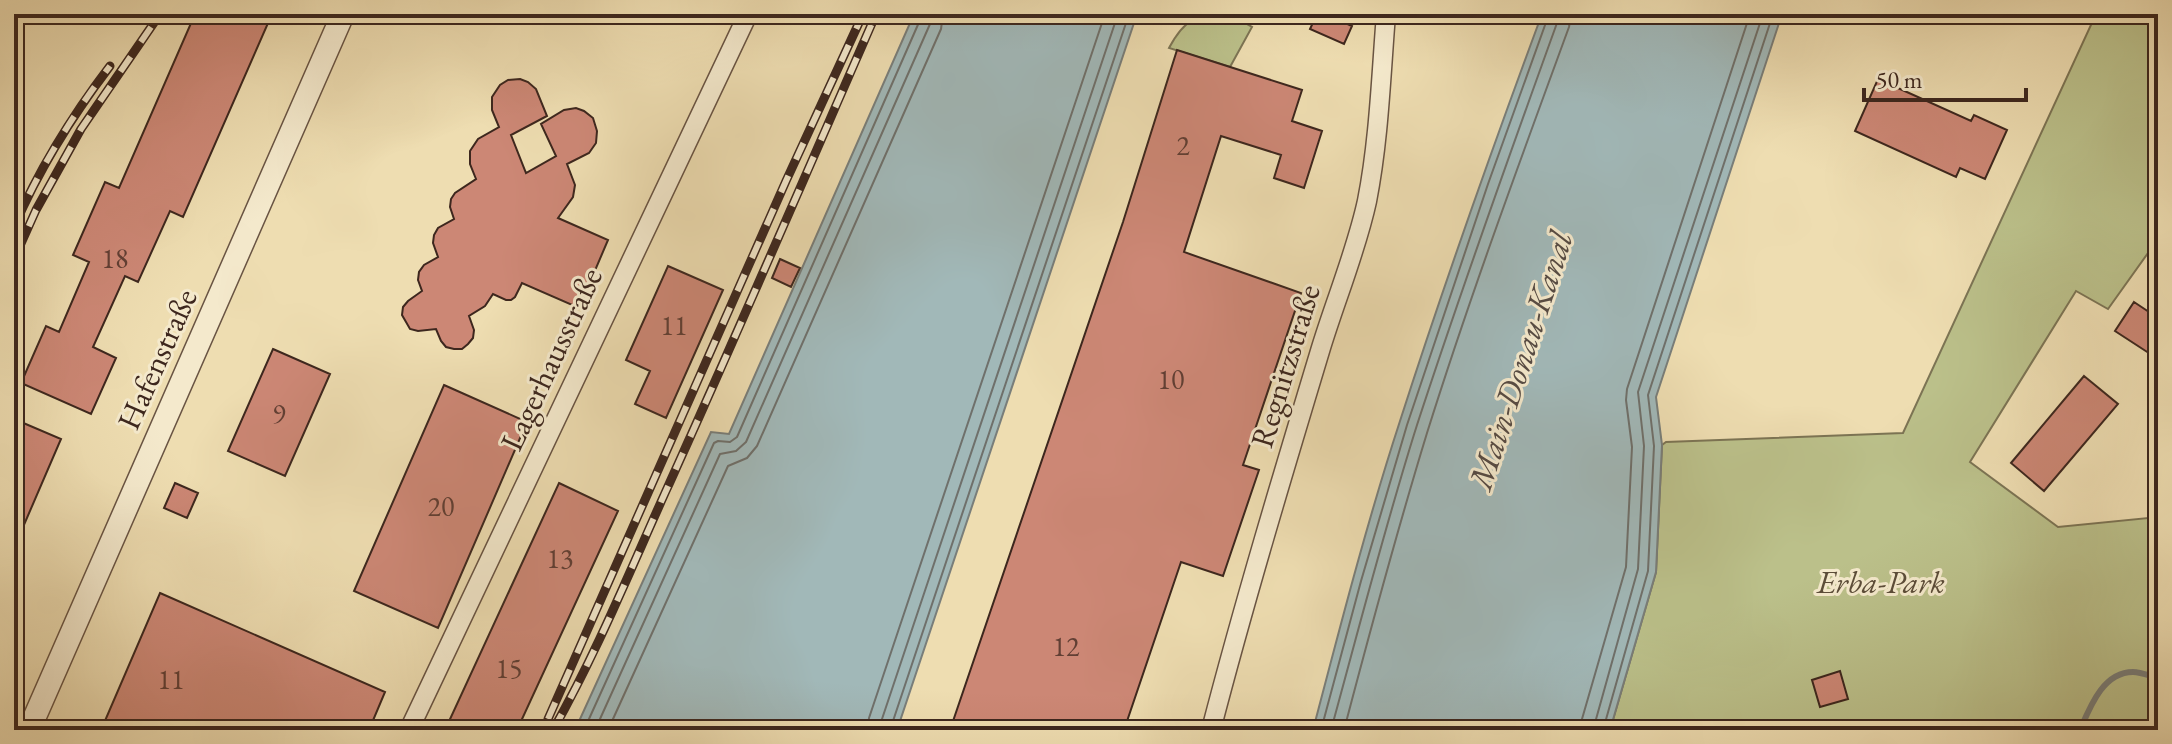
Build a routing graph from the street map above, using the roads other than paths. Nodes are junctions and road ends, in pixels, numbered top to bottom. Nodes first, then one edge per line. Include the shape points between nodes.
1 (343, 14) edge
2 (748, 14) edge
3 (1386, 14) edge
4 (29, 730) edge
5 (409, 730) edge
6 (1211, 730) edge

1 - 4 street, Hafenstraße
2 - 5 street, Lagerhausstraße
3 - 6 street, Regnitzstraße via 1366,202

